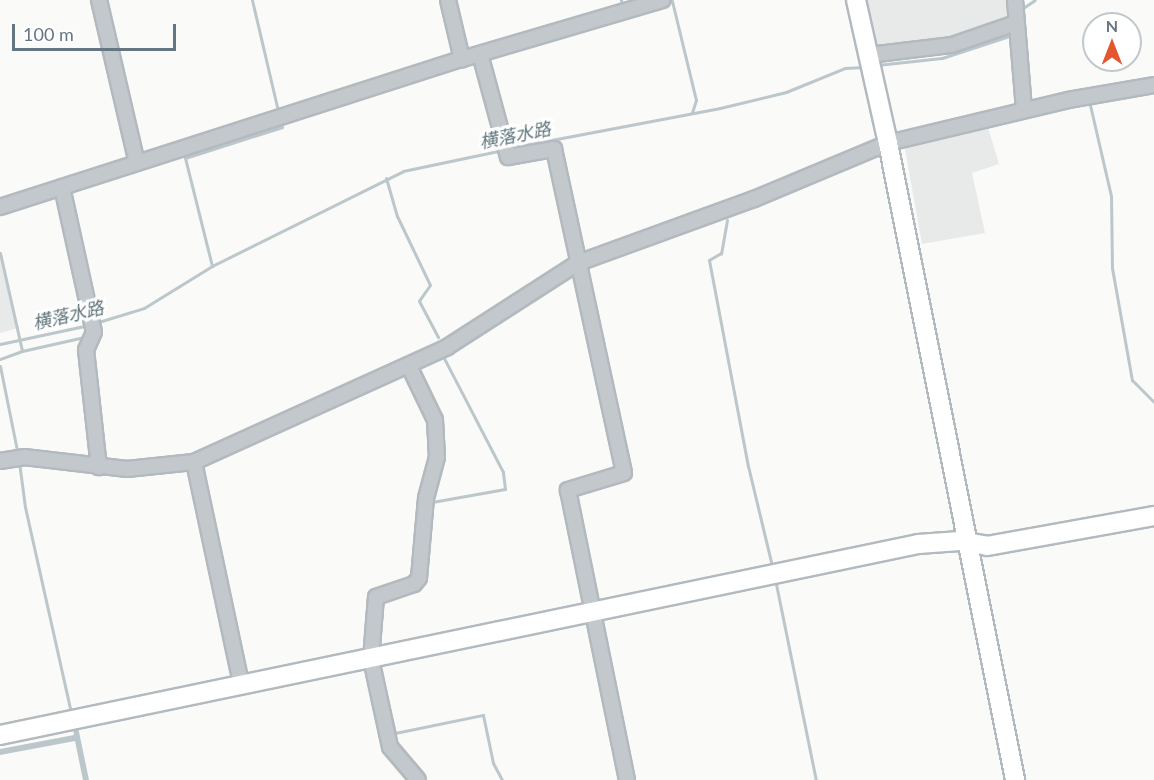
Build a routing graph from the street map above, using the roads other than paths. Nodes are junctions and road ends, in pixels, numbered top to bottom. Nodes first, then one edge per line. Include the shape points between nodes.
1 (99, 0) edge
2 (448, 0) edge
3 (662, 0) edge
4 (856, 0) edge
5 (1015, 0) edge
6 (1016, 31) junction
7 (480, 54) junction
8 (462, 59) junction
9 (871, 63) junction
10 (1154, 85) edge
11 (1024, 111) junction
12 (888, 143) junction
13 (137, 163) junction
14 (62, 187) junction
15 (0, 207) edge
16 (578, 263) junction
17 (409, 366) junction
18 (12, 459) edge
19 (194, 462) junction
20 (99, 467) junction
21 (1154, 516) edge
22 (968, 543) junction
23 (592, 612) junction
24 (371, 659) junction
25 (241, 684) junction
26 (0, 735) edge
27 (418, 780) edge
28 (627, 780) edge
29 (1015, 780) edge

1 - 13 street
2 - 8 street
3 - 7 street
4 - 9 street
5 - 6 street
6 - 9 street
6 - 11 street
7 - 8 street
7 - 16 street via 507,157 554,149
8 - 13 street
9 - 12 street
10 - 11 street
11 - 12 street
12 - 16 street via 754,199
12 - 22 street
13 - 14 street
14 - 15 street
14 - 20 street via 94,332 86,350
16 - 17 street via 447,347
16 - 23 street via 624,473 568,490
17 - 19 street
17 - 24 street via 435,420 437,458 426,498 419,578 414,584 376,597
18 - 20 street
19 - 20 street via 156,468
19 - 25 street
21 - 22 street via 987,546
22 - 23 street via 918,544
22 - 29 street
23 - 24 street
23 - 28 street
24 - 25 street
24 - 27 street via 390,747
25 - 26 street

